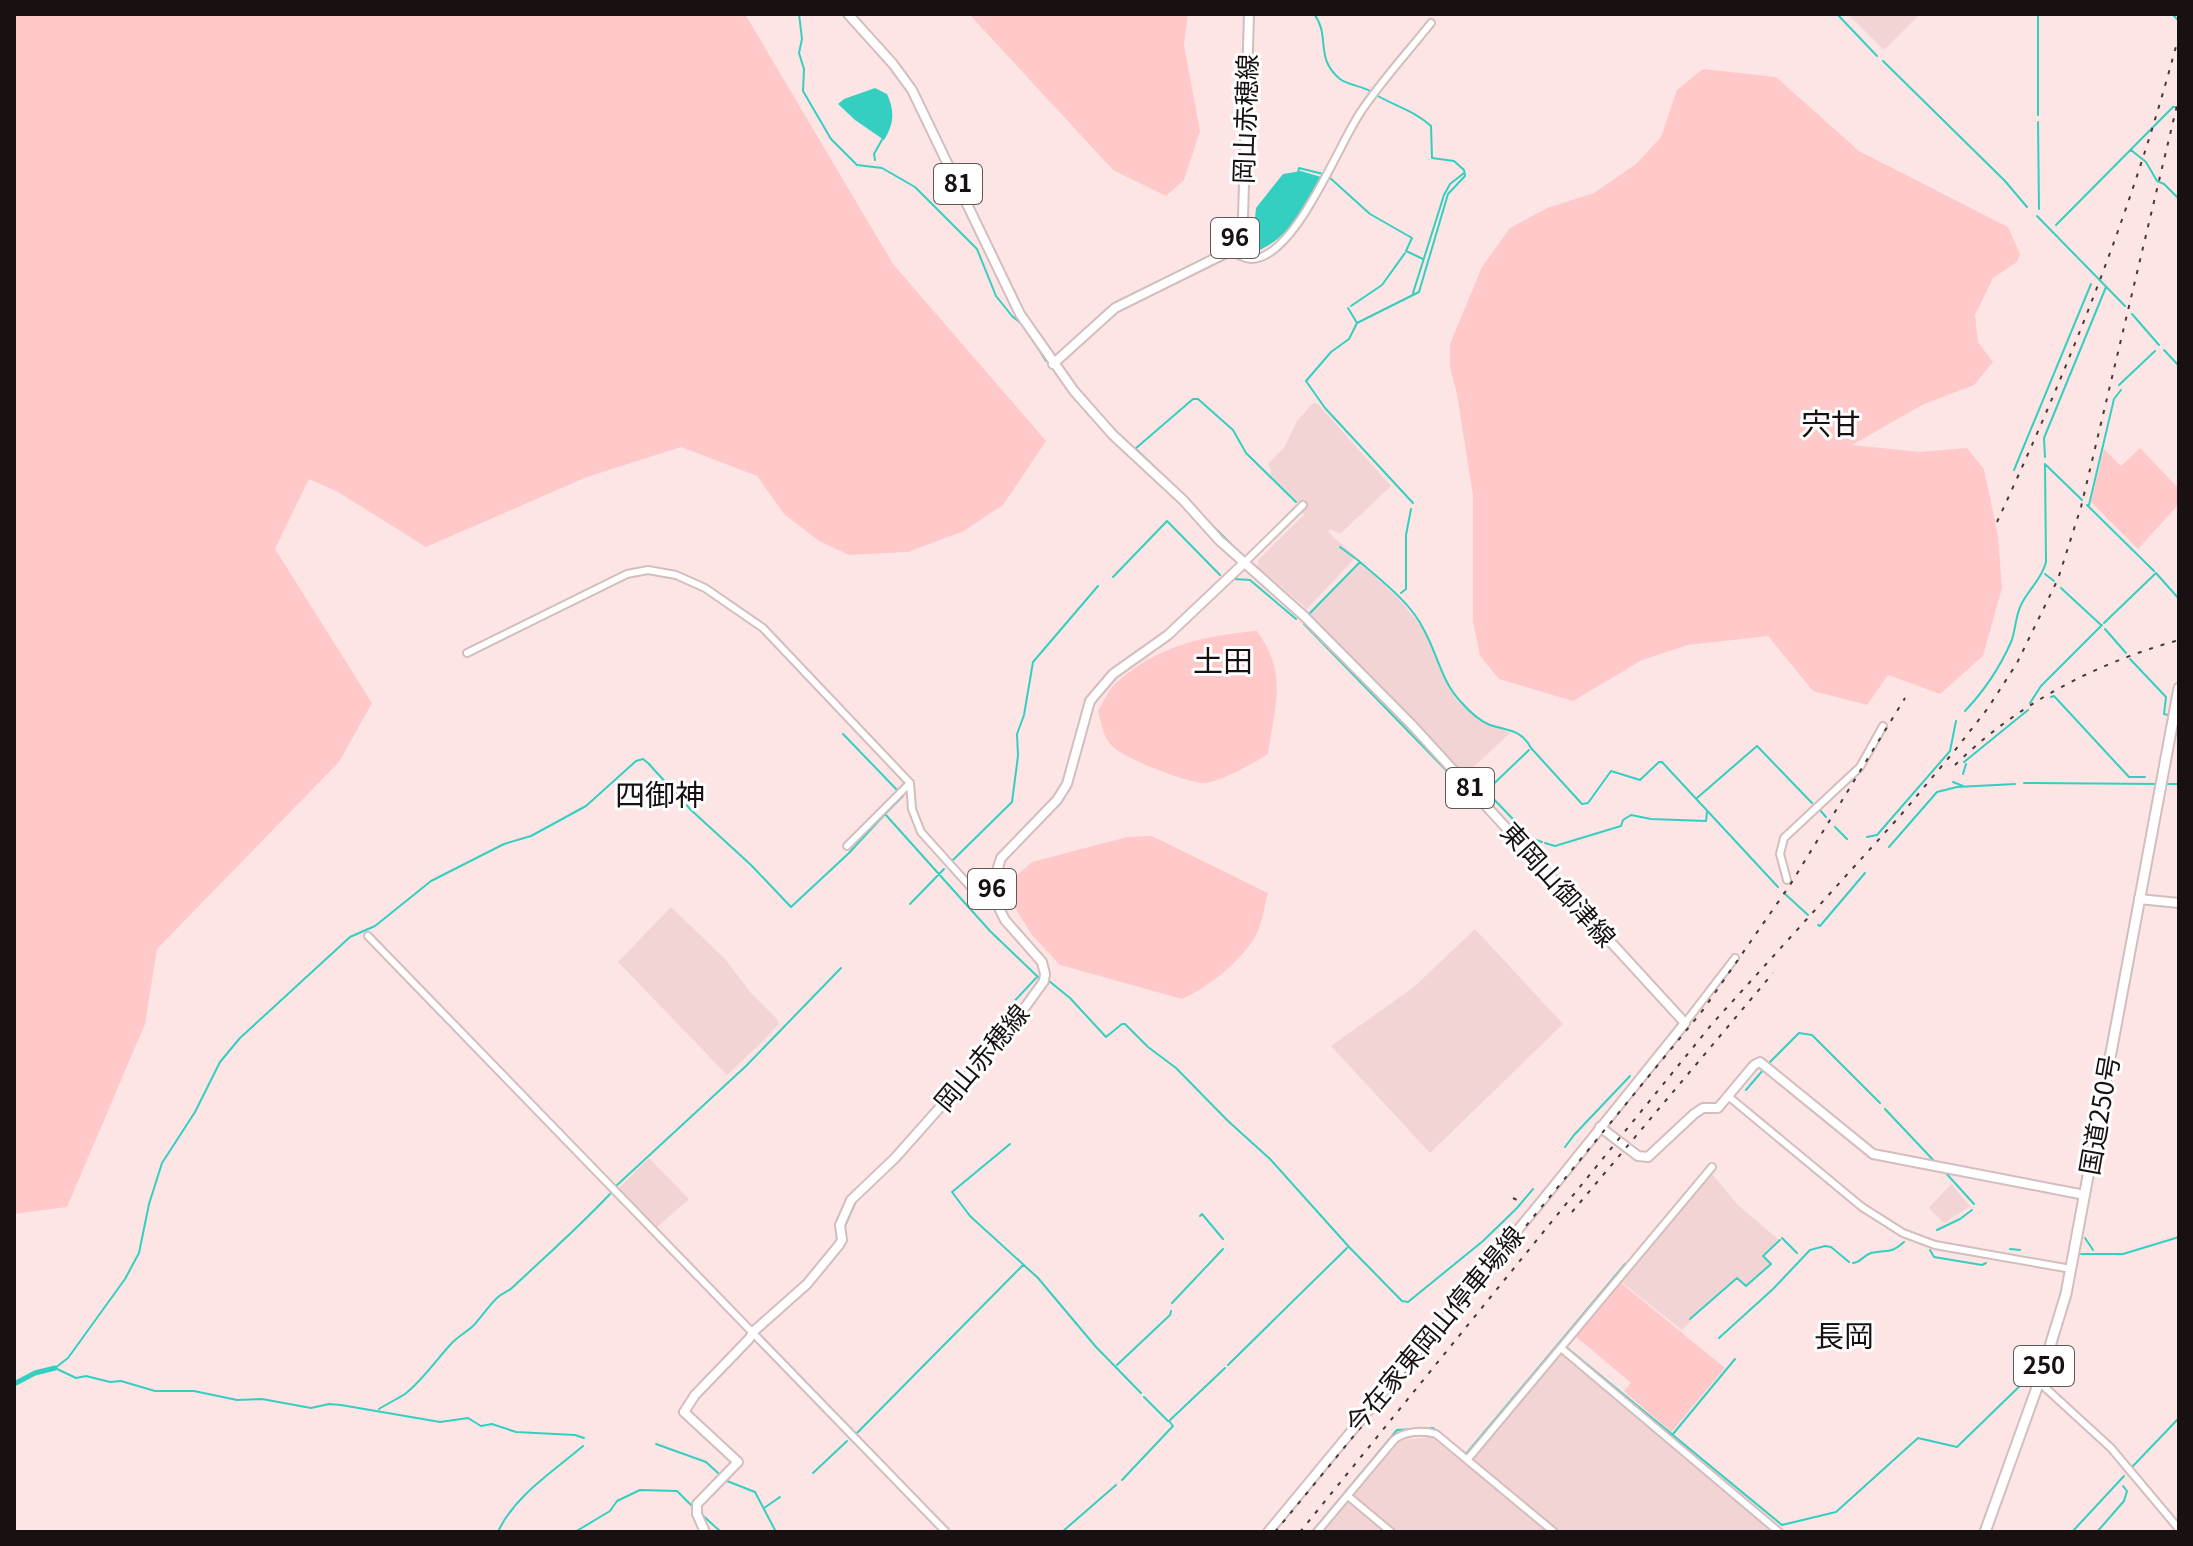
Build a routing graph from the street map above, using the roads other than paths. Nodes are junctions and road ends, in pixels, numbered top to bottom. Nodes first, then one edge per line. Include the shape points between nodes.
1 (848, 14) edge
2 (1249, 14) edge
3 (1431, 23) dead end
4 (1229, 248) junction
5 (1053, 364) junction
6 (1303, 505) dead end
7 (1243, 564) junction
8 (467, 653) dead end
9 (2179, 688) edge
10 (1883, 726) dead end
11 (910, 783) junction
12 (847, 846) dead end
13 (1787, 880) dead end
14 (994, 898) junction
15 (2139, 899) junction
16 (2179, 903) edge
17 (368, 936) dead end
18 (1735, 958) dead end
19 (1685, 1023) junction
20 (1728, 1096) junction
21 (1600, 1127) junction
22 (1712, 1167) dead end
23 (2085, 1195) junction
24 (2071, 1269) junction
25 (753, 1334) junction
26 (1561, 1348) junction
27 (2039, 1382) junction
28 (1467, 1460) junction
29 (1348, 1496) junction
30 (2179, 1529) edge
31 (705, 1532) edge
32 (946, 1532) edge
33 (1268, 1532) edge
34 (1317, 1532) edge
35 (1391, 1532) edge
36 (1554, 1532) edge
37 (1779, 1532) edge
38 (1985, 1532) edge

1 - 5 main road, 東岡山御津線 / 81 via 912,90 1020,314
2 - 4 main road, 岡山赤穂線 / 96 via 1243,217
3 - 4 street via 1352,124 1298,224 1258,258 1248,259
4 - 5 main road, 96 via 1115,308
5 - 7 main road, 東岡山御津線 / 81 via 1099,419
6 - 7 street
7 - 14 main road, 96 via 1168,635 1101,685 1090,701 1067,784 1001,858
7 - 19 main road, 東岡山御津線 / 81 via 1304,616 1411,724
8 - 11 street via 627,574 648,570 676,575 763,628
9 - 15 highway, 国道250号 / 250
10 - 13 street via 1860,767 1784,838 1780,854
11 - 12 street
11 - 14 street via 921,832 975,892
14 - 25 main road, 岡山赤穂線 / 96 via 1005,920 1042,962 1045,974 1038,990 914,1138 851,1200 840,1225 842,1240 811,1280
15 - 16 main road
15 - 23 highway, 国道250号 / 250
17 - 25 street
18 - 19 street
19 - 21 main road
20 - 21 main road via 1716,1109 1694,1114 1643,1158
20 - 23 main road via 1760,1062 1873,1154
20 - 24 street via 1862,1207 1903,1233 1935,1245
21 - 33 main road, 今在家東岡山停車場線
22 - 26 street
23 - 24 highway, 国道250号 / 250
24 - 27 highway, 国道250号 / 250
25 - 31 main road, 岡山赤穂線 / 96 via 684,1412 738,1462 697,1504
25 - 32 street
26 - 28 street
26 - 37 street
27 - 30 street via 2111,1448
27 - 38 highway, 国道250号 / 250
28 - 29 street via 1432,1432 1404,1434
28 - 36 street
29 - 34 street
29 - 35 street

